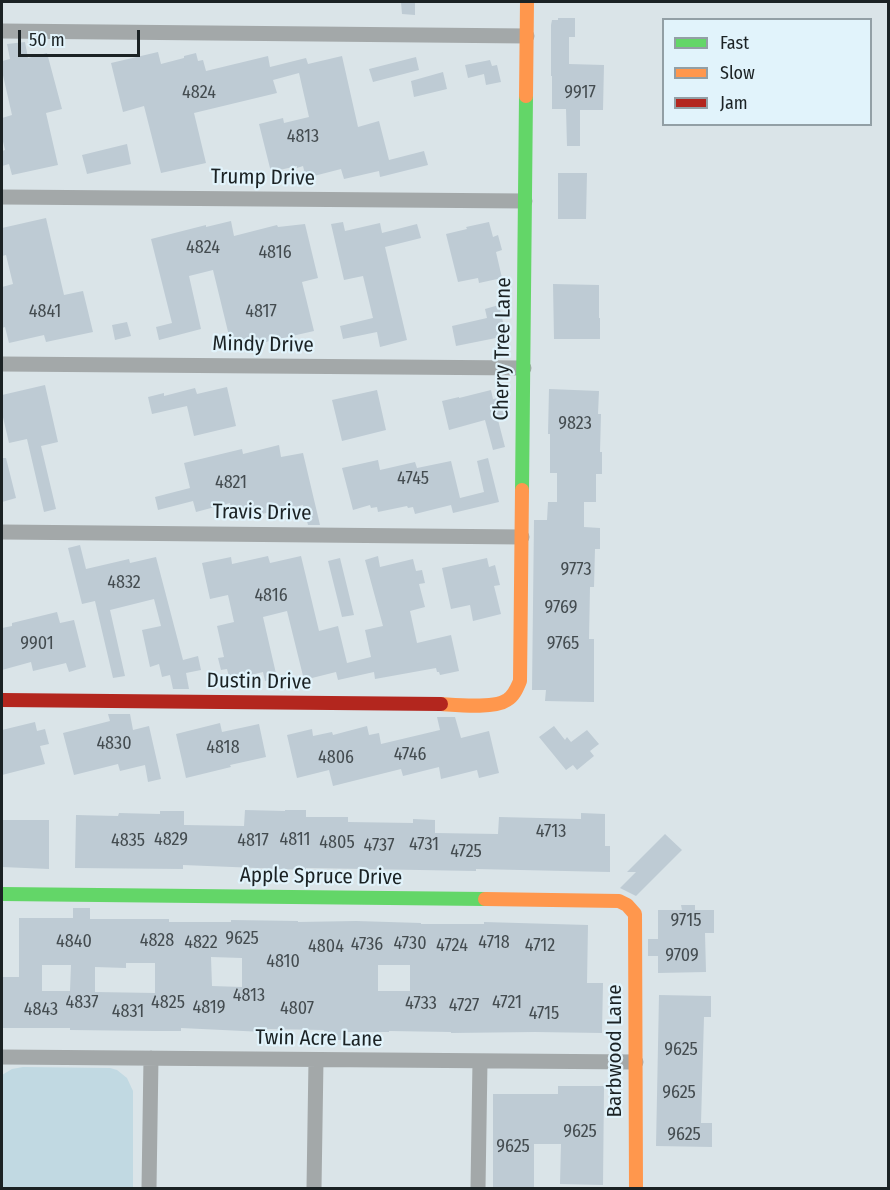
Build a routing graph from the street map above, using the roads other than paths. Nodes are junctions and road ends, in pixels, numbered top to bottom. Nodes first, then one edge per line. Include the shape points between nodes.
1 (528, 2) edge
2 (2, 31) edge
3 (527, 36) junction
4 (2, 197) edge
5 (525, 201) junction
6 (2, 364) edge
7 (524, 368) junction
8 (2, 532) edge
9 (522, 537) junction
10 (513, 696) joint
11 (2, 700) edge
12 (2, 894) edge
13 (636, 914) joint
14 (2, 1057) edge
15 (151, 1058) junction
16 (316, 1060) junction
17 (480, 1061) junction
18 (636, 1062) junction
19 (149, 1188) edge
20 (314, 1188) edge
21 (478, 1188) edge
22 (636, 1188) edge

1 - 3 street, Cherry Tree Lane
2 - 3 street
3 - 5 street, Cherry Tree Lane
4 - 5 street, Trump Drive
5 - 7 street, Cherry Tree Lane
6 - 7 street, Mindy Drive
7 - 9 street, Cherry Tree Lane
8 - 9 street, Travis Drive
9 - 10 street, Cherry Tree Lane via 520,681
10 - 11 street, Dustin Drive via 491,705
12 - 13 street, Apple Spruce Drive via 619,902
13 - 18 street, Barbwood Lane
14 - 15 street, Twin Acre Lane
15 - 16 street, Twin Acre Lane
15 - 19 street
16 - 17 street, Twin Acre Lane
16 - 20 street
17 - 18 street, Twin Acre Lane
17 - 21 street
18 - 22 street, Barbwood Lane

